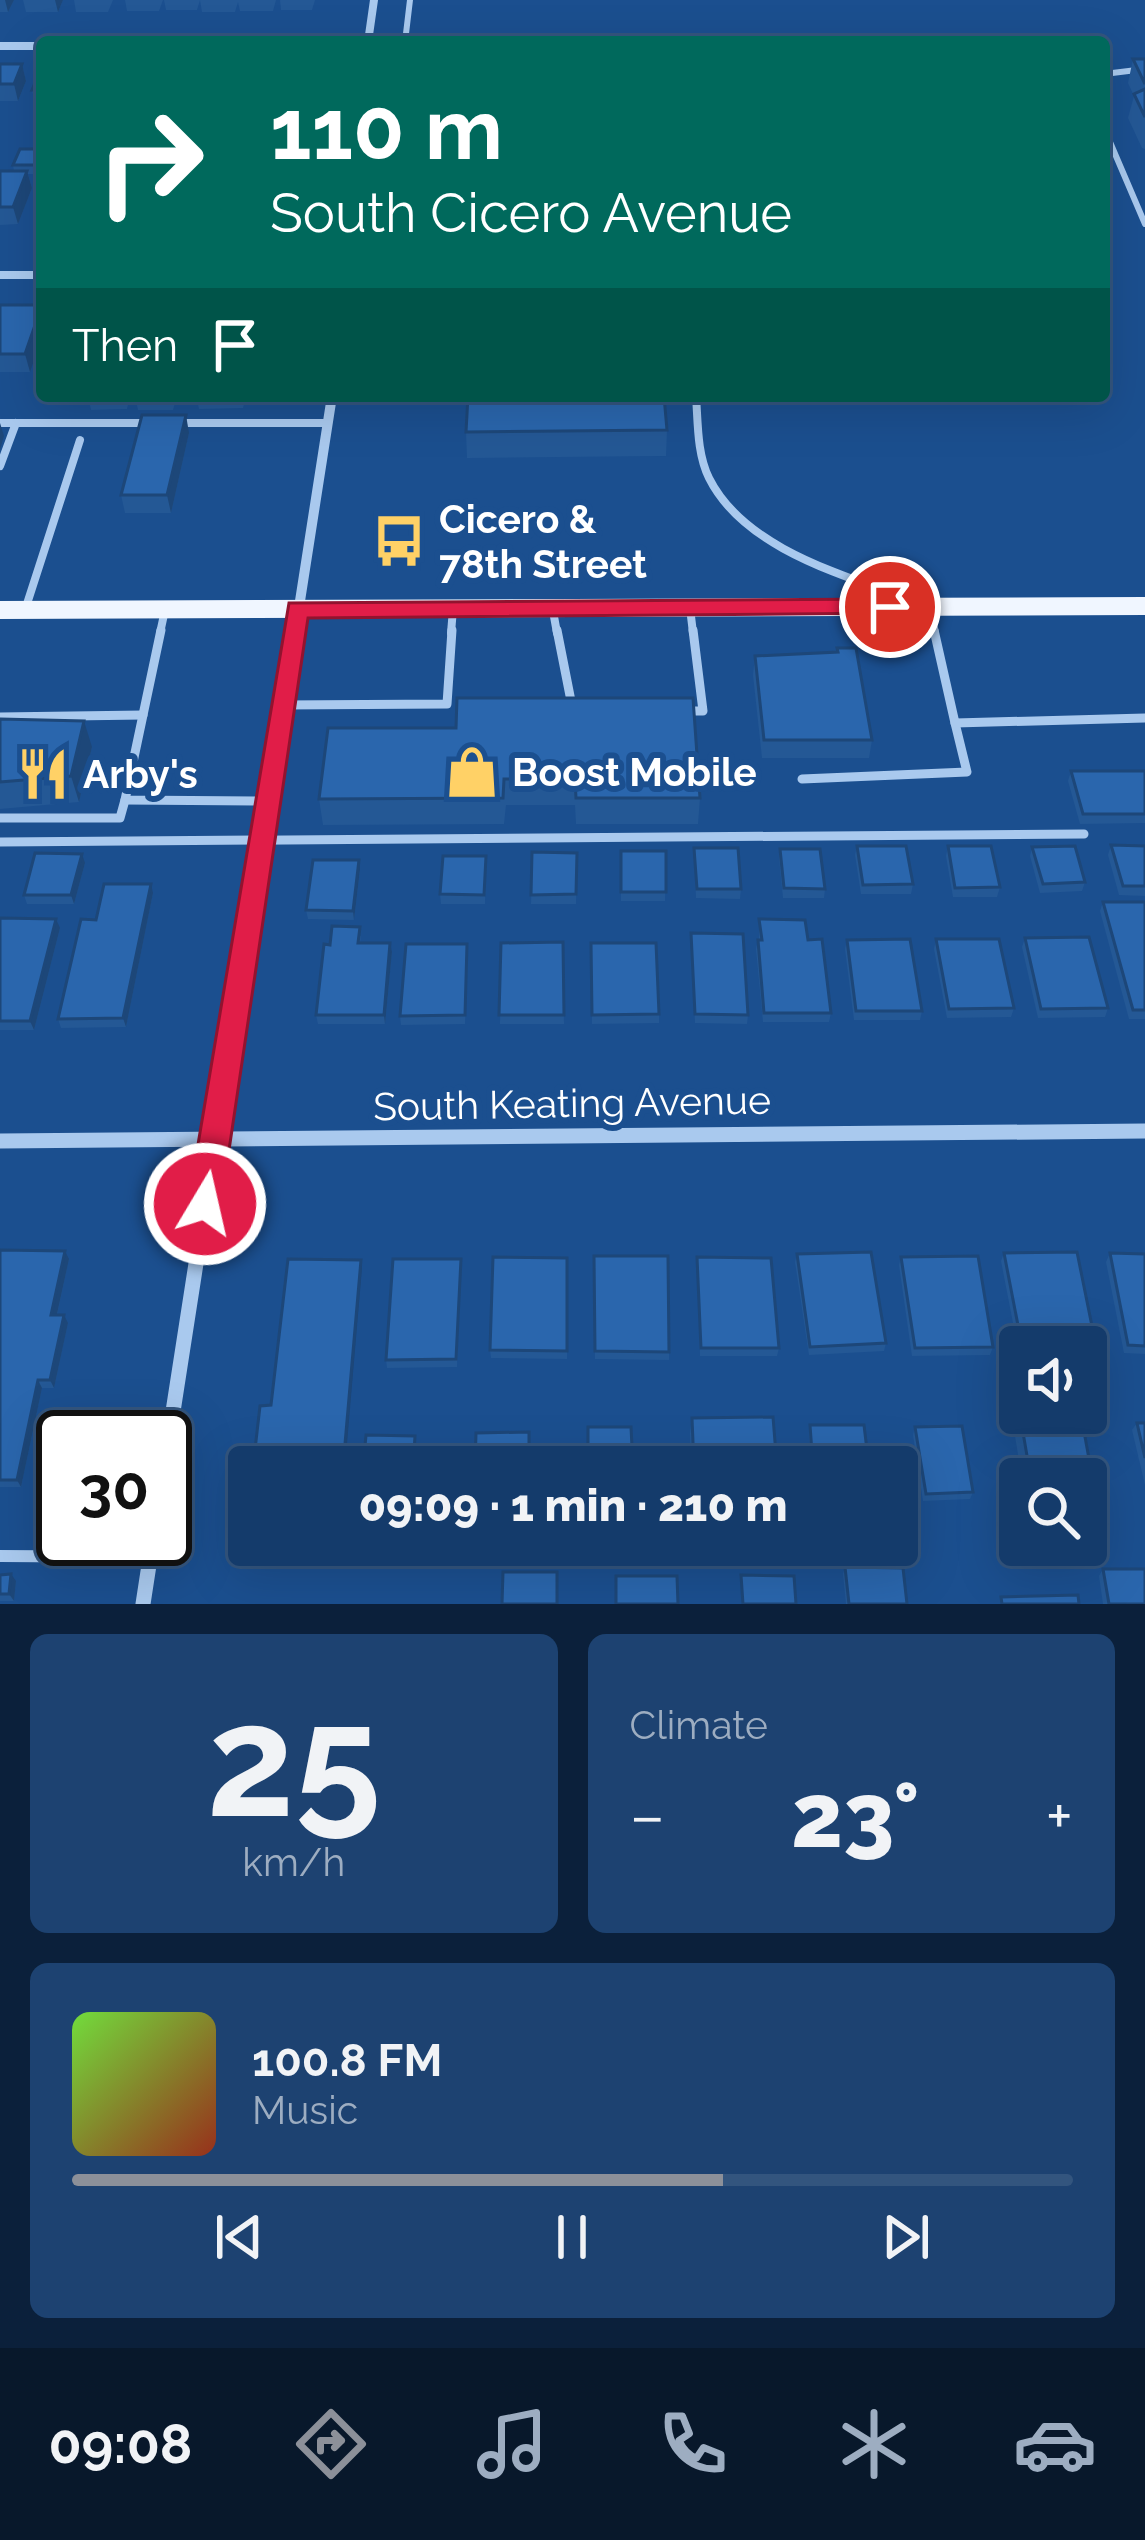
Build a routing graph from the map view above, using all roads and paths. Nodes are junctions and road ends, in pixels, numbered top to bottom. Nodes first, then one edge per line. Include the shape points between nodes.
1 (374, 0) edge
2 (410, 0) edge
3 (369, 36) edge
4 (406, 36) edge
5 (0, 46) edge
6 (36, 46) edge
7 (1145, 69) edge
8 (1110, 73) edge
9 (1110, 142) edge
10 (1145, 224) edge
11 (0, 275) edge
12 (36, 275) edge
13 (331, 402) edge
14 (696, 402) edge
15 (0, 423) edge
16 (16, 423) junction
17 (328, 423) junction
18 (80, 440) dead end
19 (0, 466) edge
20 (1145, 606) edge
21 (929, 607) junction
22 (553, 608) junction
23 (690, 608) junction
24 (297, 609) junction
25 (453, 609) junction
26 (13, 610) edge
27 (165, 610) junction
28 (282, 705) junction
29 (594, 710) edge
30 (681, 711) edge
31 (143, 716) junction
32 (0, 717) edge
33 (1145, 718) edge
34 (955, 722) junction
35 (802, 779) dead end
36 (125, 800) junction
37 (267, 801) junction
38 (0, 818) edge
39 (1084, 834) dead end
40 (262, 839) junction
41 (0, 842) edge
42 (1145, 1131) edge
43 (215, 1139) junction
44 (0, 1141) edge
45 (173, 1410) edge
46 (36, 1554) edge
47 (0, 1556) edge
48 (149, 1566) edge
49 (143, 1604) edge

1 - 3 street
2 - 4 lane
5 - 6 street
7 - 8 lane
9 - 10 lane
11 - 12 street
13 - 17 street
14 - 21 lane via 700,454 717,493 744,523
15 - 16 lane
16 - 17 lane
16 - 19 lane
17 - 24 street
18 - 26 lane
20 - 21 main road
21 - 23 main road
21 - 34 lane
22 - 23 main road
22 - 25 main road
22 - 29 lane via 572,710
23 - 30 lane via 703,711
24 - 25 main road
24 - 27 main road
24 - 28 street
25 - 28 lane via 447,704
26 - 27 main road
27 - 31 lane
28 - 37 street
31 - 32 lane
31 - 36 lane
33 - 34 lane
34 - 35 lane via 967,772
36 - 37 lane
36 - 38 lane via 120,818
37 - 40 street
39 - 40 lane
40 - 41 lane
40 - 43 street
42 - 43 street, South Keating Avenue
43 - 44 street, South Keating Avenue
43 - 45 street
46 - 47 lane
48 - 49 street

